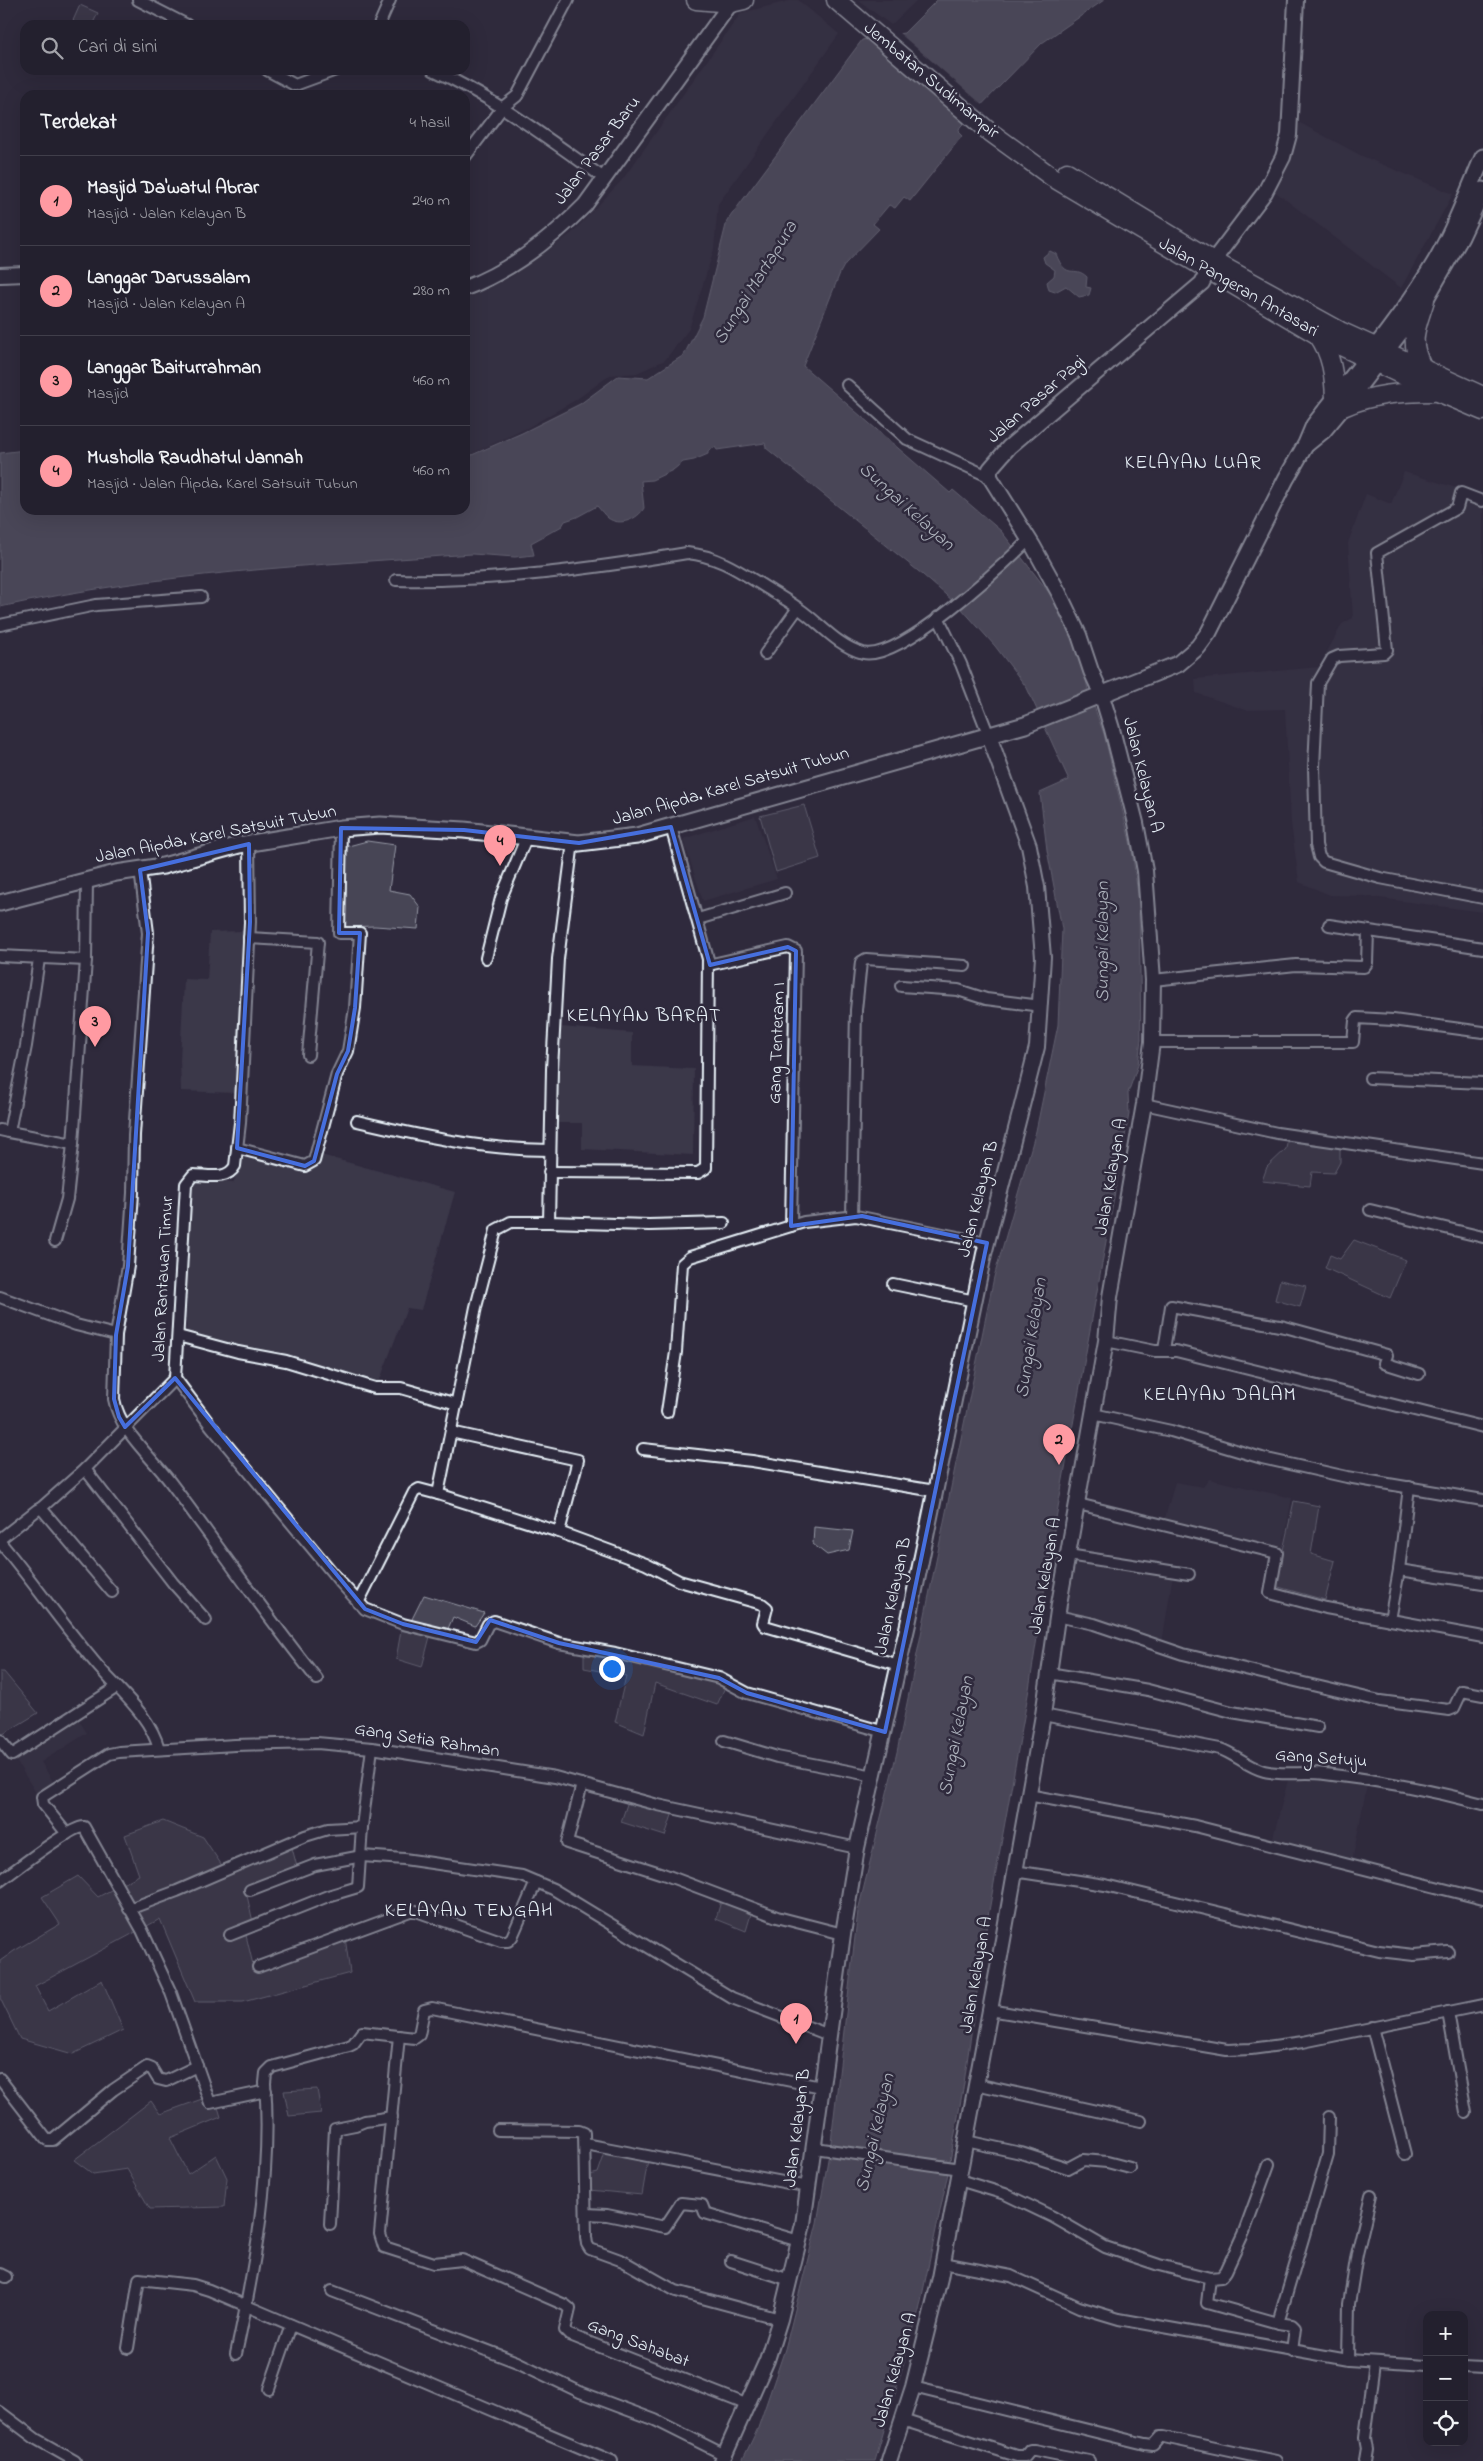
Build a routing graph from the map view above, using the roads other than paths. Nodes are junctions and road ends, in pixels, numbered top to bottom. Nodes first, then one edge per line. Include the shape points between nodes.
1 (138, 0) edge
2 (390, 0) edge
3 (568, 0) edge
4 (696, 0) edge
5 (836, 0) edge
6 (852, 0) edge
7 (1296, 0) edge
8 (737, 2) edge
9 (177, 20) edge
10 (381, 20) edge
11 (274, 75) edge
12 (326, 75) edge
13 (444, 75) edge
14 (295, 90) edge
15 (503, 107) junction
16 (1008, 138) junction
17 (470, 150) edge
18 (1483, 157) edge
19 (604, 178) junction
20 (1483, 190) edge
21 (1211, 266) junction
22 (20, 274) edge
23 (0, 275) edge
24 (470, 286) edge
25 (1425, 300) junction
26 (1318, 336) junction
27 (1376, 355) junction
28 (1422, 369) junction
29 (847, 385) dead end
30 (1438, 392) junction
31 (1483, 396) edge
32 (1339, 403) junction
33 (1483, 411) edge
34 (990, 477) junction
35 (1482, 501) edge
36 (1027, 542) junction
37 (396, 580) dead end
38 (201, 597) dead end
39 (798, 608) junction
40 (938, 617) junction
41 (0, 625) edge
42 (765, 654) dead end
43 (1102, 693) junction
44 (989, 736) junction
45 (671, 827) junction
46 (341, 828) junction
47 (527, 836) junction
48 (573, 842) junction
49 (250, 844) junction
50 (140, 870) junction
51 (87, 881) junction
52 (785, 894) dead end
53 (1483, 898) edge
54 (0, 903) edge
55 (698, 919) junction
56 (1329, 925) dead end
57 (1368, 931) junction
58 (249, 938) junction
59 (1483, 948) edge
60 (0, 956) edge
61 (486, 958) dead end
62 (38, 959) junction
63 (86, 960) junction
64 (708, 965) junction
65 (965, 966) dead end
66 (1153, 980) junction
67 (900, 986) dead end
68 (1041, 1006) junction
69 (1483, 1032) edge
70 (1152, 1042) junction
71 (308, 1055) dead end
72 (1370, 1078) dead end
73 (1483, 1083) edge
74 (1144, 1104) junction
75 (357, 1121) dead end
76 (4, 1131) edge
77 (73, 1144) junction
78 (237, 1148) junction
79 (550, 1150) junction
80 (1483, 1163) edge
81 (549, 1172) junction
82 (1370, 1210) dead end
83 (852, 1216) junction
84 (548, 1222) junction
85 (724, 1223) dead end
86 (791, 1226) junction
87 (1483, 1237) edge
88 (55, 1241) dead end
89 (987, 1243) junction
90 (893, 1284) dead end
91 (0, 1297) edge
92 (975, 1301) junction
93 (116, 1335) junction
94 (178, 1336) junction
95 (1106, 1341) junction
96 (1164, 1350) junction
97 (1419, 1374) dead end
98 (175, 1378) junction
99 (457, 1404) junction
100 (667, 1412) dead end
101 (1093, 1414) junction
102 (125, 1427) junction
103 (1483, 1427) edge
104 (451, 1432) junction
105 (643, 1449) dead end
106 (85, 1469) junction
107 (1409, 1487) junction
108 (935, 1491) junction
109 (438, 1494) junction
110 (1483, 1500) edge
111 (1078, 1504) junction
112 (41, 1508) junction
113 (559, 1532) junction
114 (0, 1541) edge
115 (1068, 1555) junction
116 (1399, 1570) junction
117 (1189, 1574) dead end
118 (1483, 1582) edge
119 (112, 1592) dead end
120 (358, 1603) junction
121 (1057, 1616) junction
122 (206, 1620) dead end
123 (1390, 1620) junction
124 (1483, 1637) edge
125 (899, 1665) junction
126 (1049, 1673) junction
127 (317, 1679) dead end
128 (117, 1687) junction
129 (1483, 1695) edge
130 (1043, 1715) junction
131 (1318, 1727) dead end
132 (885, 1732) junction
133 (0, 1740) edge
134 (724, 1741) dead end
135 (372, 1748) junction
136 (159, 1749) junction
137 (874, 1776) junction
138 (582, 1784) junction
139 (1028, 1795) junction
140 (1483, 1804) edge
141 (362, 1827) junction
142 (67, 1834) junction
143 (857, 1848) junction
144 (362, 1856) junction
145 (1014, 1871) junction
146 (0, 1881) edge
147 (536, 1882) junction
148 (250, 1890) dead end
149 (1483, 1899) edge
150 (129, 1909) junction
151 (842, 1934) junction
152 (230, 1935) dead end
153 (1448, 1952) dead end
154 (258, 1967) dead end
155 (1483, 2005) edge
156 (990, 2010) junction
157 (1448, 2012) junction
158 (1372, 2027) junction
159 (829, 2035) junction
160 (399, 2036) junction
161 (197, 2066) junction
162 (0, 2079) edge
163 (976, 2084) junction
164 (821, 2087) junction
165 (266, 2091) junction
166 (1466, 2113) dead end
167 (392, 2117) junction
168 (1329, 2117) dead end
169 (1142, 2121) dead end
170 (498, 2130) dead end
171 (966, 2141) junction
172 (585, 2144) junction
173 (819, 2148) junction
174 (1405, 2154) dead end
175 (1269, 2164) dead end
176 (1130, 2168) dead end
177 (958, 2173) junction
178 (809, 2187) junction
179 (1371, 2195) dead end
180 (586, 2214) junction
181 (330, 2224) dead end
182 (799, 2241) junction
183 (731, 2261) dead end
184 (943, 2263) junction
185 (1210, 2278) junction
186 (790, 2280) junction
187 (332, 2291) dead end
188 (247, 2306) junction
189 (780, 2320) junction
190 (1278, 2323) junction
191 (291, 2325) junction
192 (128, 2348) dead end
193 (1292, 2351) junction
194 (236, 2354) dead end
195 (1348, 2360) junction
196 (1375, 2363) junction
197 (1423, 2365) edge
198 (1468, 2367) edge
199 (1483, 2368) edge
200 (913, 2386) junction
201 (269, 2389) dead end
202 (748, 2405) junction
203 (0, 2412) edge
204 (902, 2420) junction
205 (723, 2458) edge
206 (75, 2461) edge
207 (612, 2461) edge
208 (889, 2461) edge
209 (1089, 2461) edge
210 (1276, 2461) edge
211 (1366, 2461) edge

1 - 9 street
2 - 10 street
3 - 15 street via 517,96
4 - 8 highway
5 - 16 highway, Jembatan Sudimampir
6 - 16 highway, Jembatan Sudimampir
7 - 21 street, Jalan Pasar Pagi via 1289,135 1283,157 1265,192
8 - 19 street, Jalan Pasar Baru
11 - 14 street
12 - 14 street
13 - 15 street
15 - 17 street
15 - 19 street
16 - 21 highway, Jalan Pangeran Antasari via 1056,172
18 - 27 main road via 1437,258
19 - 24 street, Jalan Pasar Baru via 585,205 558,232 508,268
20 - 25 main road
21 - 26 highway, Jalan Pangeran Antasari
21 - 27 highway, Jalan Pangeran Antasari
21 - 34 street, Jalan Pasar Pagi via 1202,283 1009,447 990,469
22 - 23 street
25 - 27 main road
25 - 28 highway via 1413,348
26 - 27 highway, Jalan Pangeran Antasari
26 - 32 highway via 1332,363
27 - 28 highway, Jalan Pangeran Antasari
27 - 30 highway, Jalan Pangeran Antasari
27 - 32 main road, Jalan Aipda. Karel Satsuit Tubun
28 - 31 highway, Jalan Pangeran Antasari
29 - 34 street via 907,439
30 - 32 highway via 1379,394
30 - 33 highway, Jalan Pangeran Antasari
32 - 43 main road, Jalan Aipda. Karel Satsuit Tubun via 1314,425 1210,632 1198,647 1178,664
34 - 36 street
35 - 53 street via 1461,493 1457,508 1377,553 1387,650 1332,659 1318,683 1314,768 1316,845 1324,862 1380,878
36 - 40 street
36 - 43 street via 1071,618
37 - 39 street via 554,573 686,553 714,557
38 - 41 street via 96,605
39 - 40 street via 841,643 863,653 874,654 904,642
39 - 42 street
40 - 44 street via 961,664
43 - 44 main road, Jalan Aipda. Karel Satsuit Tubun via 1083,703
43 - 66 street, Jalan Kelayan A via 1145,871
44 - 45 main road, Jalan Aipda. Karel Satsuit Tubun via 832,778
44 - 68 street, Jalan Kelayan B via 1028,846 1037,887 1044,957
45 - 48 main road, Jalan Aipda. Karel Satsuit Tubun via 605,841
45 - 55 street
46 - 47 main road, Jalan Aipda. Karel Satsuit Tubun via 380,825
46 - 49 main road, Jalan Aipda. Karel Satsuit Tubun
46 - 78 street via 339,933 360,933 355,1008 348,1051 337,1074 314,1161 304,1166
47 - 48 main road, Jalan Aipda. Karel Satsuit Tubun
47 - 61 street via 501,898
48 - 79 street via 558,959
49 - 50 main road, Jalan Aipda. Karel Satsuit Tubun
49 - 58 street, Jalan Rantauan Timur
50 - 51 main road, Jalan Aipda. Karel Satsuit Tubun
50 - 93 street via 148,933 128,1266
51 - 54 main road, Jalan Aipda. Karel Satsuit Tubun
51 - 63 street
52 - 55 street
55 - 64 street
56 - 57 street
57 - 59 street
57 - 66 street via 1364,967 1296,965
58 - 71 street via 318,942
58 - 78 street, Jalan Rantauan Timur
60 - 62 street
62 - 63 street
62 - 76 street via 26,1046
63 - 77 street
64 - 81 street via 706,1168 698,1174
64 - 86 street, Gang Tenteram I via 788,947 796,951
65 - 83 street via 866,959 859,966
66 - 70 street, Jalan Kelayan A
67 - 68 street via 958,990 986,999
68 - 89 street, Jalan Kelayan B via 1035,1055
69 - 70 street via 1357,1018 1353,1042
70 - 74 street, Jalan Kelayan A
72 - 73 street
74 - 80 street via 1277,1133
74 - 95 street, Jalan Kelayan A via 1110,1296
75 - 79 street via 467,1145
76 - 77 street
77 - 88 street via 67,1199
78 - 94 street, Jalan Rantauan Timur via 234,1166 228,1174 193,1175 186,1184
79 - 81 street
81 - 84 street
82 - 87 street
83 - 86 street
83 - 89 street
84 - 85 street
84 - 99 street via 512,1222 496,1230
86 - 100 street via 684,1260
89 - 92 street, Jalan Kelayan B
90 - 92 street
91 - 93 street via 76,1325
92 - 108 street, Jalan Kelayan B
93 - 102 street via 114,1399
94 - 98 street, Jalan Rantauan Timur
94 - 99 street via 286,1361 375,1388 401,1388
95 - 96 street
95 - 101 street, Jalan Kelayan A
96 - 97 street via 1171,1306 1315,1335 1387,1355 1384,1363
96 - 103 street
98 - 102 street
98 - 120 street, Jalan Rantauan Timur
99 - 104 street
101 - 107 street via 1171,1431 1262,1458
101 - 111 street, Jalan Kelayan A
102 - 106 street
102 - 127 street via 170,1481
104 - 109 street
104 - 113 street via 578,1460
105 - 108 street via 752,1461
106 - 112 street
106 - 122 street via 173,1583
107 - 110 street
107 - 116 street
108 - 125 street, Jalan Kelayan B
109 - 113 street
109 - 120 street via 419,1489 414,1492
111 - 115 street, Jalan Kelayan A
111 - 123 street via 1278,1553 1270,1593
112 - 114 street
112 - 119 street
113 - 125 street via 646,1564 679,1580 766,1606 765,1626
114 - 128 street
115 - 117 street
115 - 121 street, Jalan Kelayan A
116 - 118 street
116 - 123 street
120 - 132 street, Jalan Rantauan Timur via 389,1620 476,1642 488,1624 494,1621 559,1644 615,1653 720,1678 746,1693
121 - 126 street, Jalan Kelayan A
121 - 129 street via 1094,1624 1183,1654 1380,1701 1449,1710 1454,1708 1462,1691
123 - 124 street
125 - 132 street, Jalan Kelayan B
126 - 130 street, Jalan Kelayan A
126 - 131 street via 1148,1690 1232,1712
128 - 133 street via 12,1755
128 - 136 street via 152,1728
130 - 139 street, Jalan Kelayan A
130 - 140 street, Gang Setuju via 1220,1749 1275,1774 1308,1771 1386,1781
132 - 137 street, Jalan Kelayan B
134 - 137 street via 778,1757
135 - 136 street, Gang Setia Rahman via 317,1743
135 - 138 street, Gang Setia Rahman
135 - 141 street
136 - 142 street, Gang Setia Rahman via 109,1754 42,1797 43,1804
137 - 143 street, Jalan Kelayan B
138 - 143 street, Gang Setia Rahman via 658,1805
138 - 151 street via 567,1843 637,1865 777,1917
139 - 145 street, Jalan Kelayan A
139 - 149 street via 1187,1824
141 - 144 street
141 - 150 street via 328,1829 305,1836
142 - 146 street
142 - 150 street via 79,1827 85,1828
143 - 151 street, Jalan Kelayan B
144 - 147 street via 488,1870
144 - 148 street via 315,1865
144 - 152 street via 357,1888 328,1896
145 - 153 street via 1105,1885 1379,1951 1414,1955
145 - 156 street, Jalan Kelayan A
147 - 154 street via 508,1941 410,1911
147 - 159 street via 553,1889 732,1998
150 - 161 street via 171,1993
151 - 159 street, Jalan Kelayan B
155 - 157 street
156 - 158 street via 1227,2050 1277,2046
156 - 163 street, Jalan Kelayan A
157 - 158 street
157 - 166 street
158 - 174 street
159 - 164 street, Jalan Kelayan B
160 - 164 street via 417,2037 424,2010 432,2008
160 - 165 street via 362,2032 349,2046 272,2067 266,2072
160 - 167 street
161 - 162 street via 166,2081 158,2079 150,2067 143,2068 53,2140 46,2139
161 - 165 street via 210,2103
163 - 169 street
163 - 171 street, Jalan Kelayan A
164 - 173 street, Jalan Kelayan B
165 - 188 street via 262,2202
167 - 181 street via 365,2120 336,2129
167 - 202 street, Gang Sahabat via 380,2234 384,2247 434,2263 462,2260 569,2308 565,2326 570,2335
168 - 190 street via 1326,2162
170 - 172 street via 578,2131 585,2136
171 - 176 street via 1068,2168 1083,2160
171 - 177 street, Jalan Kelayan A
172 - 178 street
172 - 180 street
173 - 177 street
173 - 178 street, Jalan Kelayan B
175 - 185 street via 1226,2271 1221,2277
177 - 184 street, Jalan Kelayan A
177 - 185 street via 1054,2217 1105,2247
178 - 182 street, Jalan Kelayan B
179 - 195 street via 1349,2304
180 - 182 street via 665,2227 681,2203 702,2205 705,2213
180 - 189 street via 590,2249 623,2261 676,2291
182 - 186 street, Jalan Kelayan B
183 - 186 street
184 - 193 street via 1012,2276 1079,2307 1119,2319
184 - 200 street, Jalan Kelayan A
185 - 190 street via 1207,2304
186 - 189 street, Jalan Kelayan B
187 - 205 street via 517,2362 580,2392 655,2420
188 - 191 street
188 - 192 street via 193,2284 141,2278 138,2280
188 - 194 street
189 - 202 street, Jalan Kelayan B
190 - 193 street via 1295,2328
191 - 201 street
191 - 207 street
193 - 195 street
195 - 196 street
196 - 197 street
196 - 211 street via 1365,2438
198 - 199 street
200 - 204 street, Jalan Kelayan A
200 - 210 street via 1145,2444 1153,2445 1164,2437
202 - 205 street, Jalan Kelayan B
203 - 206 street via 36,2439
204 - 208 street, Jalan Kelayan A
204 - 209 street via 1017,2456 1025,2456 1030,2450 1035,2450

